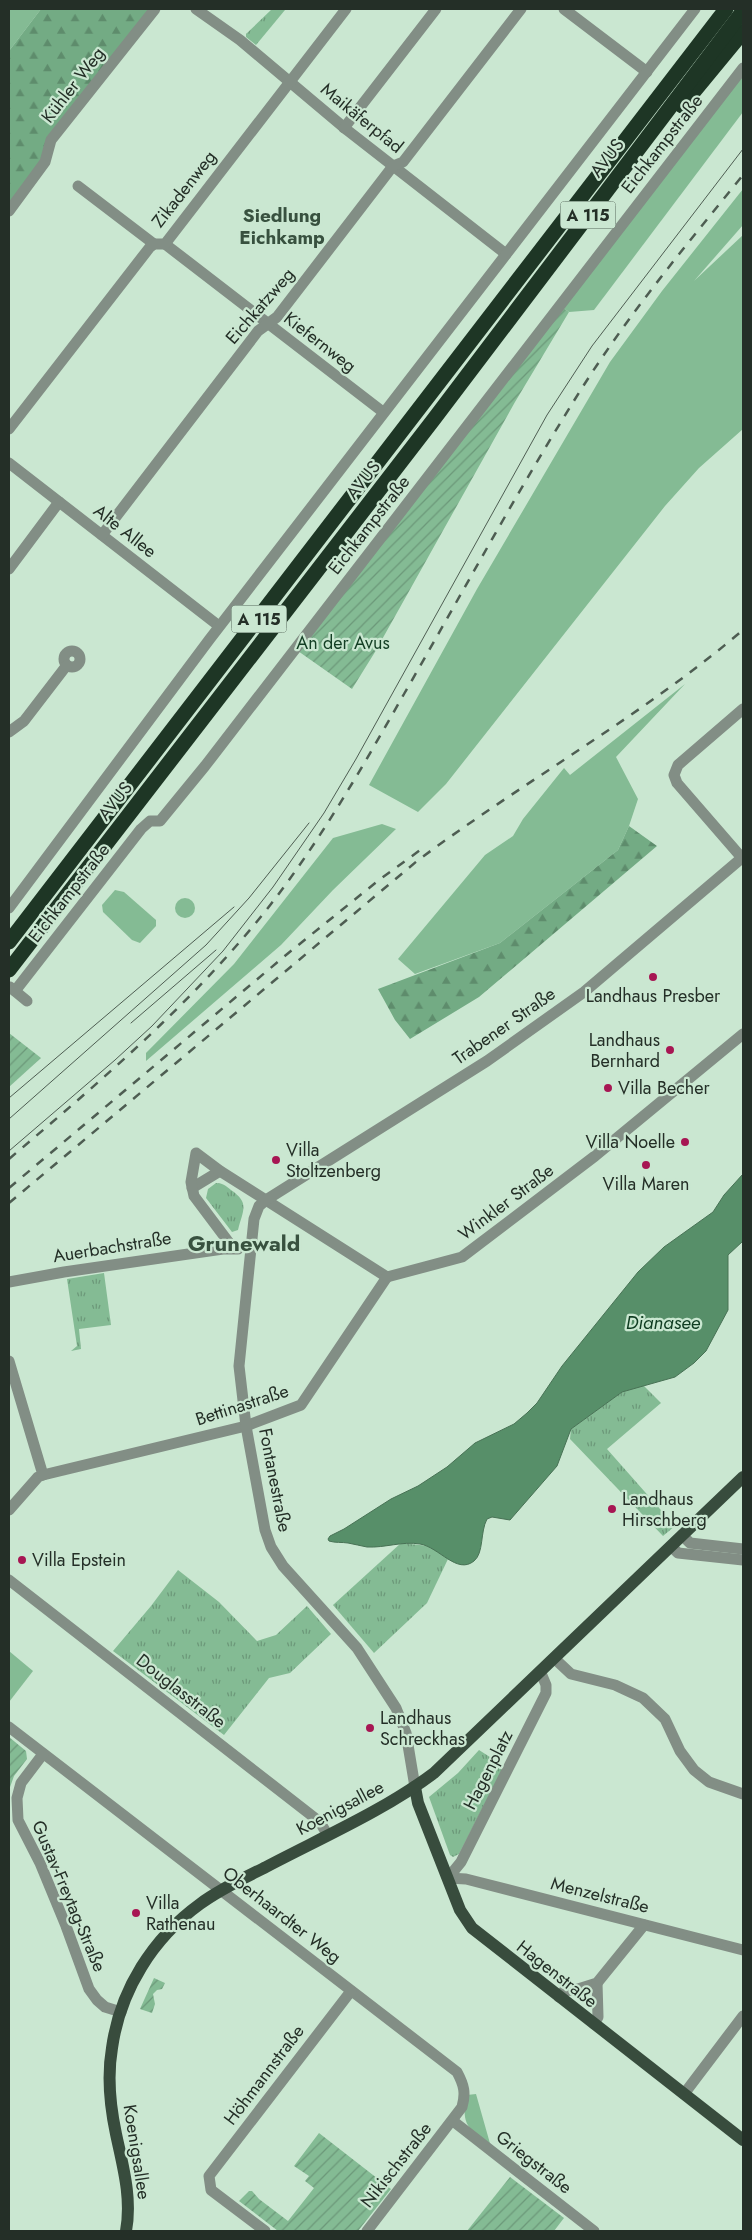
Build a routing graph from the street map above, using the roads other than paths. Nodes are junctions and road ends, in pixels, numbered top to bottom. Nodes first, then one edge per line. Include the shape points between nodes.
1 (155, 9) edge
2 (196, 9) edge
3 (346, 9) edge
4 (436, 9) edge
5 (521, 9) edge
6 (564, 9) edge
7 (695, 9) edge
8 (726, 9) edge
9 (743, 11) edge
10 (743, 32) edge
11 (743, 68) edge
12 (647, 72) junction
13 (290, 81) junction
14 (344, 128) junction
15 (393, 166) junction
16 (78, 186) dead end
17 (9, 211) edge
18 (160, 244) junction
19 (506, 254) junction
20 (268, 324) junction
21 (383, 412) junction
22 (434, 419) junction
23 (9, 429) edge
24 (9, 463) edge
25 (59, 502) junction
26 (102, 535) junction
27 (9, 568) edge
28 (219, 626) junction
29 (67, 665) dead end
30 (743, 709) edge
31 (9, 732) edge
32 (742, 858) edge
33 (9, 908) edge
34 (9, 942) edge
35 (9, 970) edge
36 (12, 989) edge
37 (27, 1001) dead end
38 (743, 1034) edge
39 (220, 1171) junction
40 (192, 1188) junction
41 (266, 1200) junction
42 (233, 1248) junction
43 (249, 1253) junction
44 (387, 1278) junction
45 (9, 1282) edge
46 (9, 1361) edge
47 (246, 1426) junction
48 (44, 1475) junction
49 (743, 1477) edge
50 (9, 1510) edge
51 (683, 1536) junction
52 (672, 1547) junction
53 (743, 1549) edge
54 (743, 1560) edge
55 (9, 1580) edge
56 (556, 1659) junction
57 (541, 1673) junction
58 (9, 1727) edge
59 (43, 1754) junction
60 (415, 1787) junction
61 (743, 1794) edge
62 (327, 1834) junction
63 (448, 1878) junction
64 (222, 1890) junction
65 (644, 1925) junction
66 (743, 1950) edge
67 (597, 1983) junction
68 (351, 1990) junction
69 (559, 1997) junction
70 (121, 2012) junction
71 (743, 2016) edge
72 (594, 2024) junction
73 (684, 2094) junction
74 (453, 2121) junction
75 (743, 2140) edge
76 (126, 2231) edge
77 (265, 2231) edge
78 (367, 2231) edge
79 (594, 2231) edge

1 - 17 street, Kühler Weg via 51,140 45,162
2 - 13 street, Maikäferpfad
3 - 13 street, Zikadenweg
4 - 14 street
5 - 15 street, Eichkatzweg via 403,162
6 - 12 street
7 - 12 street
8 - 34 highway, AVUS / A 115
9 - 22 highway, AVUS / A 115
10 - 22 highway
11 - 36 street, Eichkampstraße via 205,766 160,821 150,821 141,829
12 - 19 street
13 - 14 street, Maikäferpfad
13 - 18 street, Zikadenweg
14 - 15 street, Maikäferpfad
15 - 19 street, Maikäferpfad
15 - 20 street, Eichkatzweg via 277,317
16 - 18 street, Kiefernweg
18 - 20 street, Kiefernweg
18 - 23 street, Zikadenweg
19 - 21 street
20 - 21 street, Kiefernweg
20 - 26 street, Eichkatzweg via 252,339
21 - 28 street
22 - 35 highway, AVUS / A 115
24 - 25 street, Alte Allee
25 - 26 street, Alte Allee
25 - 27 street
26 - 28 street, Alte Allee
28 - 33 street
29 - 31 street via 24,721
30 - 32 street via 678,765 674,775 677,783
32 - 41 street, Trabener Straße via 584,992 487,1062
36 - 37 street, Eichkampstraße
38 - 44 street, Winkler Straße via 595,1156 462,1257
39 - 40 street
39 - 40 street via 196,1153
39 - 41 street
40 - 42 street via 194,1196
41 - 43 street, Fontanestraße via 256,1213
41 - 44 street
42 - 43 street, Auerbachstraße
42 - 45 street, Auerbachstraße
43 - 47 street, Fontanestraße via 239,1366
44 - 47 street, Bettinastraße via 301,1405
46 - 48 street
47 - 48 street, Bettinastraße
47 - 60 street, Fontanestraße via 262,1516 271,1547 283,1566 367,1660 400,1715
48 - 50 street via 38,1477
49 - 51 main road, Koenigsallee
51 - 52 main road, Koenigsallee
51 - 53 street via 690,1543
52 - 54 street via 678,1553
52 - 56 main road, Koenigsallee
55 - 62 street, Douglasstraße via 320,1822
56 - 57 main road, Koenigsallee
56 - 61 street via 571,1674 615,1685 643,1698 665,1720 680,1751 694,1770 709,1782
57 - 60 main road, Koenigsallee via 453,1758
57 - 63 street, Hagenplatz via 546,1693 461,1862
58 - 59 street, Oberhaardter Weg
59 - 64 street, Oberhaardter Weg
59 - 70 street, Gustav-Freytag-Straße via 21,1782 17,1798 18,1820 44,1872 89,1989 105,2007
60 - 62 main road, Koenigsallee
60 - 63 main road, Hagenstraße via 418,1803
62 - 64 main road, Koenigsallee
63 - 65 street, Menzelstraße via 471,1880
63 - 69 main road, Hagenstraße via 460,1910 472,1928
64 - 68 street, Oberhaardter Weg
64 - 70 main road, Koenigsallee via 163,1937 146,1958
65 - 66 street, Menzelstraße
65 - 67 street
67 - 69 street via 564,1991
67 - 72 street via 598,2017
68 - 74 street, Oberhaardter Weg via 457,2072 466,2095
68 - 77 street, Höhmannstraße via 209,2176 211,2190
69 - 72 main road, Hagenstraße
70 - 76 main road, Koenigsallee via 112,2048 110,2091 128,2195
71 - 73 street
72 - 73 main road, Hagenstraße
73 - 75 main road, Hagenstraße
74 - 78 street, Nikischstraße
74 - 79 street, Griegstraße

